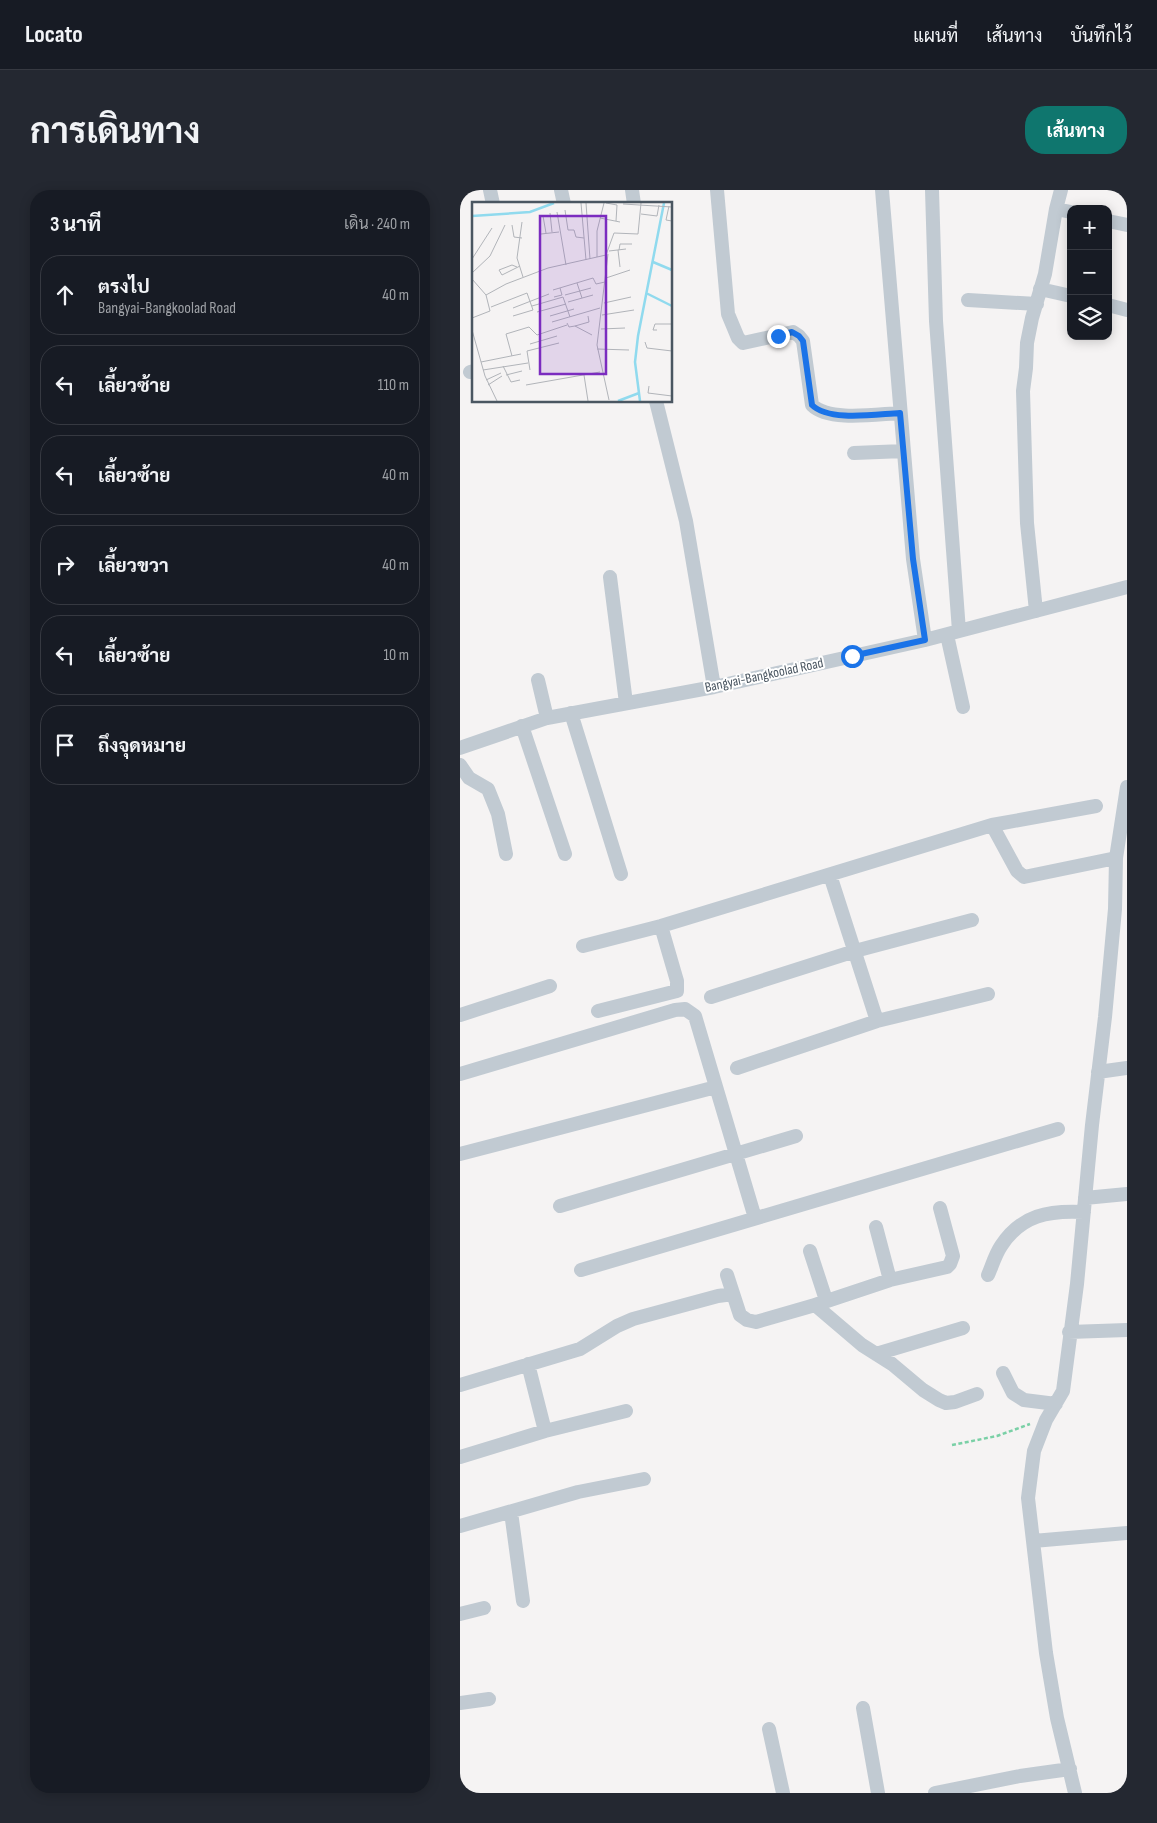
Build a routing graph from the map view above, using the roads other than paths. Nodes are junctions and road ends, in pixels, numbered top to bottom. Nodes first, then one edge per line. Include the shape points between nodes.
1 (717, 190) edge
2 (882, 190) edge
3 (932, 190) edge
4 (1062, 190) edge
5 (1056, 208) junction
6 (1067, 211) edge
7 (1112, 222) edge
8 (1127, 225) edge
9 (1040, 289) junction
10 (1067, 295) edge
11 (968, 300) dead end
12 (1037, 304) junction
13 (1112, 306) edge
14 (1127, 310) edge
15 (656, 402) edge
16 (900, 413) junction
17 (904, 451) junction
18 (854, 453) dead end
19 (610, 577) dead end
20 (1127, 587) edge
21 (1036, 611) junction
22 (953, 633) junction
23 (925, 640) junction
24 (538, 680) dead end
25 (714, 687) junction
26 (626, 702) junction
27 (963, 707) dead end
28 (570, 713) junction
29 (547, 718) junction
30 (522, 726) junction
31 (460, 748) edge
32 (460, 765) edge
33 (1127, 787) edge
34 (1096, 806) dead end
35 (1124, 819) edge
36 (992, 825) junction
37 (506, 854) dead end
38 (565, 854) dead end
39 (1116, 858) junction
40 (621, 874) dead end
41 (830, 875) junction
42 (972, 920) dead end
43 (661, 926) junction
44 (583, 946) dead end
45 (855, 951) junction
46 (550, 986) dead end
47 (988, 994) dead end
48 (711, 997) dead end
49 (598, 1011) dead end
50 (460, 1015) edge
51 (877, 1021) junction
52 (737, 1068) dead end
53 (1127, 1068) edge
54 (1098, 1072) junction
55 (460, 1074) edge
56 (716, 1087) junction
57 (1058, 1129) dead end
58 (796, 1136) dead end
59 (460, 1154) edge
60 (736, 1154) junction
61 (1127, 1194) edge
62 (1085, 1198) junction
63 (560, 1206) dead end
64 (940, 1208) dead end
65 (1084, 1212) junction
66 (755, 1218) junction
67 (876, 1227) dead end
68 (810, 1251) dead end
69 (581, 1270) dead end
70 (727, 1275) dead end
71 (988, 1276) dead end
72 (890, 1280) junction
73 (733, 1294) junction
74 (820, 1303) junction
75 (963, 1328) dead end
76 (1127, 1330) edge
77 (1069, 1332) junction
78 (876, 1354) junction
79 (528, 1364) junction
80 (1003, 1373) dead end
81 (460, 1385) edge
82 (977, 1394) dead end
83 (1056, 1404) junction
84 (626, 1411) dead end
85 (545, 1431) junction
86 (460, 1457) edge
87 (644, 1478) dead end
88 (511, 1512) junction
89 (460, 1526) edge
90 (1127, 1533) edge
91 (1033, 1541) junction
92 (523, 1601) dead end
93 (484, 1608) dead end
94 (460, 1614) edge
95 (489, 1699) dead end
96 (460, 1703) edge
97 (863, 1708) dead end
98 (769, 1728) dead end
99 (1070, 1769) junction
100 (783, 1793) edge
101 (878, 1793) edge
102 (934, 1793) edge
103 (1075, 1793) edge

1 - 16 street via 728,314 738,338 743,343 792,332 799,336 803,341 812,405 817,410 834,415
2 - 16 street
3 - 22 street
4 - 5 street
5 - 6 street
5 - 9 street
7 - 8 street
9 - 10 street
9 - 12 street
11 - 12 street
12 - 21 street via 1027,343 1023,390 1027,523
13 - 14 street
15 - 25 street via 686,521
16 - 17 street
17 - 18 street
17 - 23 street via 913,559
19 - 26 street
20 - 21 street, Bangyai-Bangkoolad Road
21 - 22 street, Bangyai-Bangkoolad Road
22 - 23 street, Bangyai-Bangkoolad Road
22 - 27 street
23 - 25 street, Bangyai-Bangkoolad Road
24 - 29 street
25 - 26 street, Bangyai-Bangkoolad Road
26 - 28 street, Bangyai-Bangkoolad Road
28 - 29 street, Bangyai-Bangkoolad Road
28 - 40 street
29 - 30 street, Bangyai-Bangkoolad Road
30 - 31 street, Bangyai-Bangkoolad Road
30 - 38 street
32 - 37 street via 469,778 488,789 498,814
33 - 35 street
34 - 36 street
35 - 39 street
36 - 39 street via 1017,871 1024,877
36 - 41 street
39 - 54 street via 1115,909
41 - 43 street
41 - 45 street
42 - 45 street
43 - 44 street
43 - 49 street via 677,991
45 - 48 street
45 - 51 street
46 - 50 street
47 - 51 street
51 - 52 street
53 - 54 street
54 - 62 street
55 - 56 street via 685,1009 695,1016
56 - 59 street
56 - 60 street
57 - 66 street
58 - 60 street
60 - 63 street
60 - 66 street
61 - 62 street
62 - 65 street
64 - 72 street via 953,1256 950,1264
65 - 71 street via 1063,1211 1029,1219 1010,1233
65 - 77 street
66 - 69 street
67 - 72 street
68 - 74 street
70 - 73 street
72 - 74 street
73 - 74 street via 740,1315 756,1322
73 - 79 street via 633,1319 580,1349
74 - 78 street via 820,1308 839,1327
75 - 78 street
76 - 77 street
77 - 83 street via 1063,1391
78 - 82 street via 923,1390 946,1403
79 - 81 street
79 - 85 street
80 - 83 street via 1014,1393 1024,1400
83 - 91 street via 1034,1451 1028,1498
84 - 85 street
85 - 86 street
87 - 88 street via 578,1492
88 - 89 street
88 - 92 street
90 - 91 street
91 - 99 street via 1046,1653
93 - 94 street
95 - 96 street
97 - 101 street
98 - 100 street
99 - 102 street
99 - 103 street

